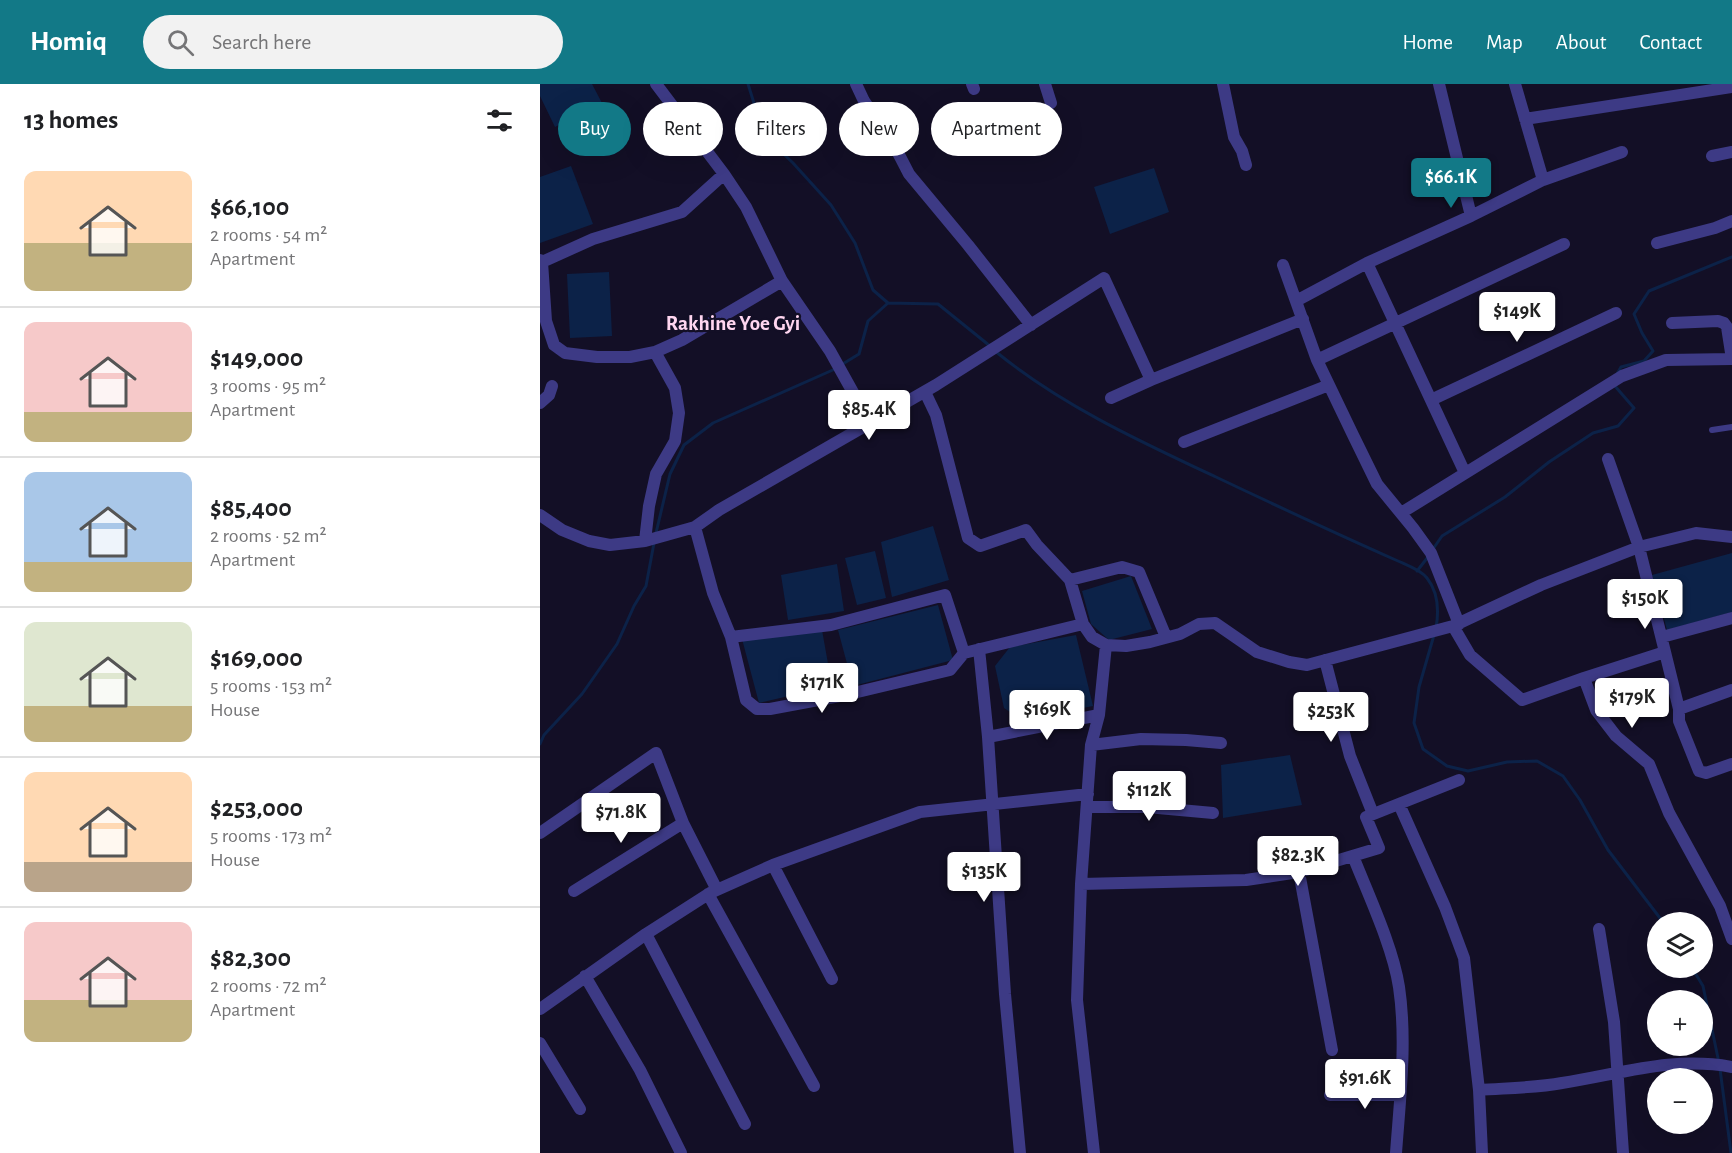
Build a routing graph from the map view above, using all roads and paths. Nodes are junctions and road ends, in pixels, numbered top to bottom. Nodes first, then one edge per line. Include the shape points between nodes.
1 (656, 84) edge
2 (856, 84) edge
3 (1045, 84) edge
4 (1223, 84) edge
5 (1439, 84) edge
6 (1515, 84) edge
7 (1732, 87) edge
8 (1051, 102) edge
9 (1525, 119) junction
10 (1622, 152) dead end
11 (1732, 152) edge
12 (1712, 156) dead end
13 (1246, 165) dead end
14 (724, 174) junction
15 (1542, 180) junction
16 (1471, 216) junction
17 (1732, 221) edge
18 (1564, 243) dead end
19 (1657, 243) dead end
20 (541, 261) edge
21 (1367, 263) junction
22 (1283, 265) dead end
23 (782, 281) junction
24 (1296, 302) junction
25 (1616, 313) dead end
26 (1303, 319) junction
27 (1672, 323) dead end
28 (1031, 325) junction
29 (1396, 325) junction
30 (655, 352) junction
31 (1732, 359) edge
32 (1317, 360) junction
33 (1150, 380) junction
34 (1329, 385) junction
35 (552, 386) dead end
36 (925, 392) junction
37 (1112, 398) dead end
38 (1431, 400) junction
39 (540, 403) edge
40 (870, 423) junction
41 (1732, 427) edge
42 (1712, 429) dead end
43 (1184, 442) dead end
44 (1608, 459) dead end
45 (1465, 473) junction
46 (1401, 513) junction
47 (540, 515) edge
48 (694, 527) junction
49 (1732, 537) edge
50 (645, 541) junction
51 (1639, 547) junction
52 (1070, 580) junction
53 (1732, 618) edge
54 (1083, 624) junction
55 (1456, 625) junction
56 (730, 637) junction
57 (1166, 637) junction
58 (1662, 637) junction
59 (1106, 645) junction
60 (979, 649) junction
61 (1665, 652) junction
62 (964, 653) junction
63 (1325, 660) junction
64 (1584, 678) junction
65 (1732, 690) edge
66 (1679, 709) junction
67 (1099, 715) junction
68 (988, 737) junction
69 (1221, 743) dead end
70 (1091, 745) junction
71 (1732, 764) edge
72 (1459, 780) dead end
73 (1088, 794) junction
74 (993, 803) junction
75 (1398, 804) junction
76 (1087, 807) junction
77 (1213, 813) dead end
78 (1373, 814) junction
79 (683, 823) junction
80 (540, 833) edge
81 (1353, 856) junction
82 (772, 865) junction
83 (1299, 872) junction
84 (1081, 884) junction
85 (574, 891) dead end
86 (713, 892) junction
87 (1726, 905) edge
88 (1599, 929) dead end
89 (646, 934) junction
90 (1732, 939) edge
91 (585, 976) junction
92 (832, 979) dead end
93 (540, 1010) edge
94 (540, 1043) edge
95 (1332, 1050) dead end
96 (1732, 1067) edge
97 (1618, 1073) junction
98 (814, 1086) dead end
99 (1479, 1090) junction
100 (1330, 1095) dead end
101 (1400, 1095) junction
102 (580, 1109) dead end
103 (746, 1124) dead end
104 (681, 1153) edge
105 (1020, 1153) edge
106 (1094, 1153) edge
107 (1396, 1153) edge
108 (1482, 1153) edge
109 (1623, 1153) edge

1 - 14 street
2 - 28 street via 909,174
3 - 8 street
4 - 13 street via 1234,137
5 - 16 street
6 - 9 street
7 - 9 street
9 - 15 street
10 - 15 street
11 - 12 street
14 - 20 street via 682,212 593,239
14 - 23 street via 746,207
15 - 16 street
16 - 21 street
17 - 19 street
18 - 29 street
20 - 30 street via 546,321 554,345 565,353 597,357
21 - 24 street
21 - 29 street
22 - 24 street
23 - 30 street
23 - 40 street via 830,351
24 - 26 street
25 - 38 street
26 - 32 street
26 - 33 street
27 - 31 street via 1724,323
28 - 33 street via 1104,278
28 - 36 street
29 - 32 street
29 - 38 street
30 - 50 street via 675,388 679,413 675,441 656,474
31 - 45 street via 1666,360 1640,368
32 - 34 street
33 - 37 street
34 - 43 street
34 - 46 street via 1377,484
35 - 39 street
36 - 40 street
36 - 52 street via 936,415 968,538 980,546 1026,530
38 - 45 street
40 - 48 street
41 - 42 lane
44 - 51 street
45 - 46 street
46 - 55 street via 1431,553
47 - 50 street via 589,541 610,545
48 - 50 street
48 - 56 street
49 - 51 street via 1696,533
51 - 55 street via 1541,585
51 - 58 street
52 - 54 street
52 - 57 street via 1122,567 1139,572
53 - 58 street
54 - 59 street via 1092,638
54 - 60 street
55 - 63 street
55 - 64 street via 1470,655 1522,700
56 - 62 street via 831,625 945,595
56 - 62 street via 746,699 757,709 844,695 950,670
57 - 59 street via 1126,646
57 - 63 street via 1215,622 1257,652 1307,665
58 - 61 street
59 - 67 street
60 - 62 street
60 - 68 street
61 - 64 street
61 - 66 street
63 - 78 street via 1350,756
64 - 87 street via 1596,710 1616,736 1649,764 1670,813
65 - 66 street
66 - 71 street via 1679,721 1700,773
67 - 68 street
67 - 70 street
68 - 74 street
69 - 70 street via 1141,739
70 - 73 street
72 - 75 street
73 - 74 street
73 - 76 street
74 - 82 street via 920,812
74 - 105 street
75 - 78 street
75 - 99 street via 1464,958
76 - 77 street
76 - 84 street
78 - 81 street via 1366,817 1378,848
79 - 80 street via 656,753
79 - 85 street
79 - 86 street
81 - 83 street
81 - 101 street via 1395,966 1402,1038
82 - 86 street
82 - 92 street
83 - 84 street via 1246,880
83 - 95 street
84 - 106 street via 1077,1000
86 - 89 street
86 - 98 street
87 - 90 street
88 - 97 street
89 - 91 street
89 - 103 street
91 - 93 street
91 - 104 street
94 - 102 street
96 - 97 street via 1683,1062
97 - 99 street via 1551,1085
97 - 109 street
99 - 108 street
100 - 101 street
101 - 107 street

